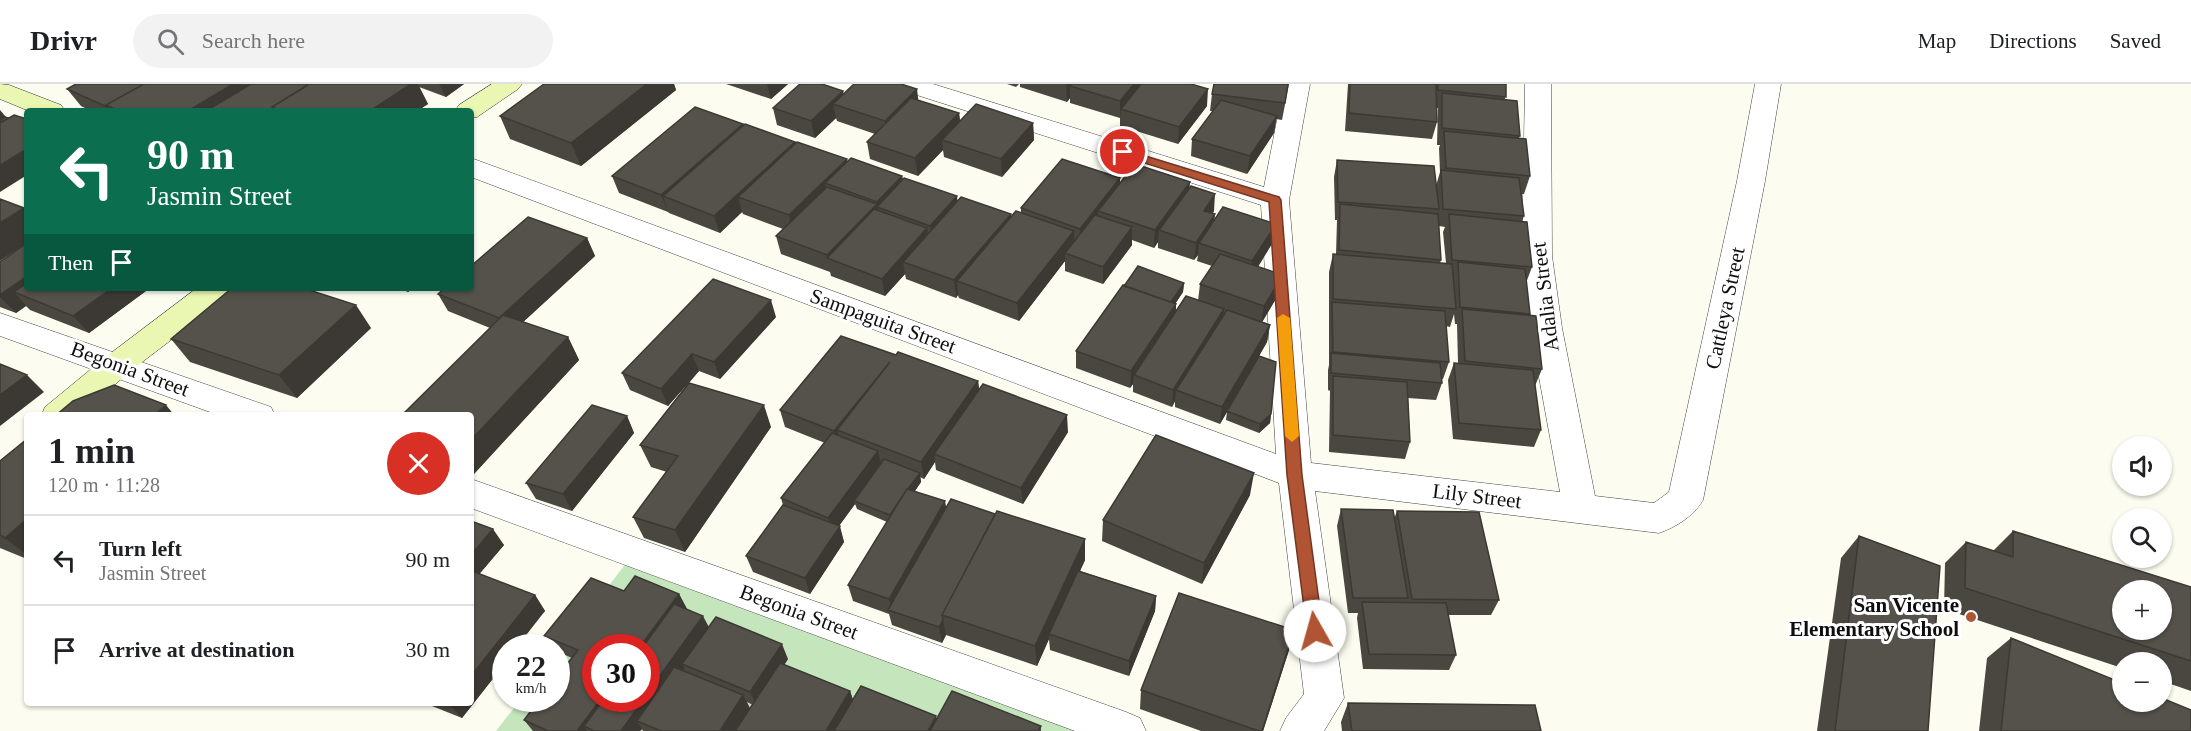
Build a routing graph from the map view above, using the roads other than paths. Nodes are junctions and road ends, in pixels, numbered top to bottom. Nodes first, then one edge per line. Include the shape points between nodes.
1 (509, 84) edge
2 (907, 84) edge
3 (1297, 84) edge
4 (1538, 84) edge
5 (1768, 84) edge
6 (0, 90) edge
7 (45, 108) edge
8 (473, 108) edge
9 (474, 168) edge
10 (1275, 200) junction
11 (214, 291) edge
12 (0, 324) edge
13 (118, 364) junction
14 (62, 412) edge
15 (248, 412) edge
16 (1294, 475) junction
17 (474, 494) edge
18 (1580, 507) junction
19 (1659, 519) joint
20 (1126, 731) edge
21 (1300, 731) edge

1 - 8 street
2 - 10 street
3 - 10 street
4 - 18 street, Adalia Street via 1537,256 1545,328
5 - 19 street, Cattleya Street via 1685,500
6 - 7 street
9 - 16 street, Sampaguita Street
10 - 16 street
11 - 13 street
12 - 13 street, Begonia Street
13 - 14 street
13 - 15 street, Begonia Street
16 - 18 street, Lily Street
16 - 21 street via 1324,698
17 - 20 street, Begonia Street
18 - 19 street, Lily Street

